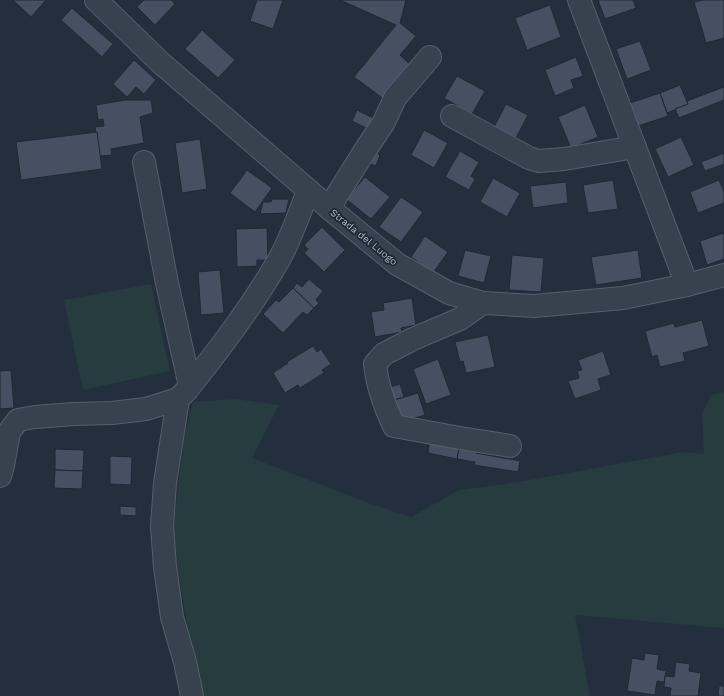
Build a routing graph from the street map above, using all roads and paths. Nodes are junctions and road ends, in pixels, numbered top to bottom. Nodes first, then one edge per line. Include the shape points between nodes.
1 (96, 0) edge
2 (579, 0) edge
3 (430, 57) dead end
4 (452, 116) dead end
5 (635, 147) junction
6 (144, 162) dead end
7 (308, 191) junction
8 (329, 208) junction
9 (724, 275) edge
10 (687, 285) junction
11 (483, 304) junction
12 (184, 393) junction
13 (510, 446) dead end
14 (0, 476) edge
15 (192, 696) edge

1 - 7 street, Strada del Luogo via 161,63
2 - 5 street
3 - 8 street via 395,98 384,122
4 - 5 street via 539,161
5 - 10 street
6 - 12 street
7 - 8 street, Strada del Luogo
7 - 12 street via 282,254 258,294 212,359
8 - 11 street, Strada del Luogo via 397,264 450,293
9 - 10 street, Strada del Luogo
10 - 11 street, Strada del Luogo via 623,298 534,306
11 - 13 street via 460,320 384,354 375,364 376,376 394,426
12 - 14 street via 146,409 18,420 9,432
12 - 15 street via 165,483 162,526 172,617

